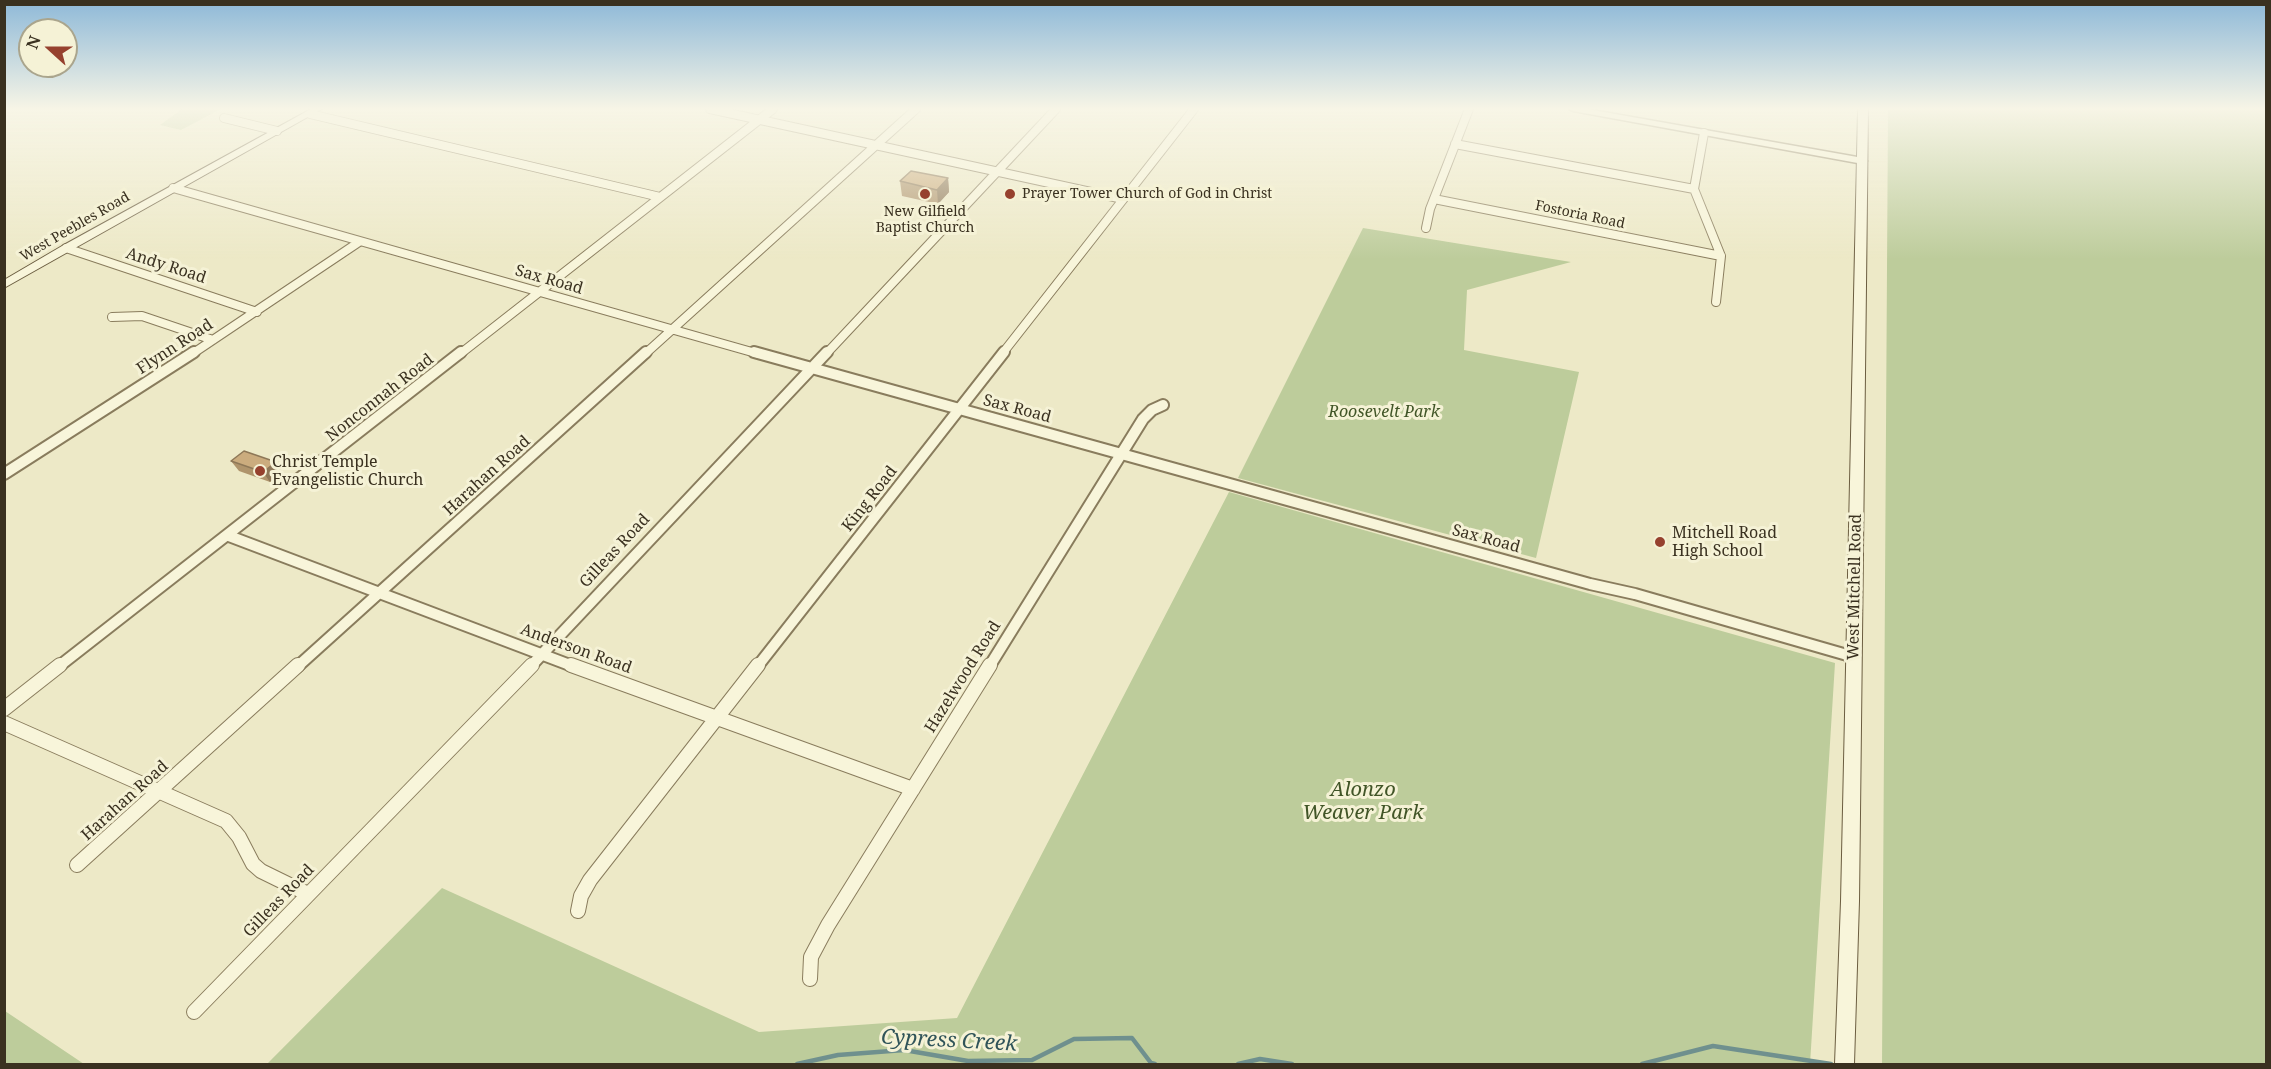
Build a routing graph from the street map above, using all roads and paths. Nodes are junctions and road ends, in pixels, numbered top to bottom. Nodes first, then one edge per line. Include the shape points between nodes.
1 (226, 159) edge
2 (507, 159) edge
3 (709, 159) edge
4 (861, 159) edge
5 (941, 159) edge
6 (1009, 159) edge
7 (1155, 159) edge
8 (1449, 159) edge
9 (1534, 159) edge
10 (1699, 159) edge
11 (1851, 159) edge
12 (1863, 161) joint
13 (997, 171) junction
14 (173, 188) junction
15 (1694, 189) junction
16 (660, 197) junction
17 (1123, 199) junction
18 (1434, 199) junction
19 (1426, 228) dead end
20 (359, 242) junction
21 (66, 248) junction
22 (1720, 256) junction
23 (4, 285) edge
24 (539, 293) junction
25 (1716, 302) dead end
26 (258, 312) junction
27 (112, 317) dead end
28 (672, 330) junction
29 (213, 340) junction
30 (810, 368) junction
31 (1163, 405) dead end
32 (959, 409) junction
33 (1122, 453) junction
34 (4, 474) edge
35 (229, 536) junction
36 (380, 592) junction
37 (542, 655) junction
38 (1854, 657) junction
39 (4, 709) edge
40 (717, 718) junction
41 (4, 723) edge
42 (913, 789) junction
43 (159, 791) junction
44 (77, 865) dead end
45 (308, 894) junction
46 (578, 911) dead end
47 (810, 979) dead end
48 (194, 1012) dead end
49 (1844, 1065) edge

1 - 14 main road, West Peebles Road
2 - 16 street
3 - 16 street, Nonconnah Road
4 - 28 street, Harahan Road
5 - 13 street
6 - 13 street, Gilleas Road
7 - 17 street, King Road
8 - 18 street
9 - 15 street
10 - 15 street
11 - 12 street
12 - 38 main road, West Mitchell Road
13 - 17 street
13 - 30 street, Gilleas Road
14 - 20 street, Sax Road
14 - 21 main road, West Peebles Road
15 - 22 street
16 - 24 street, Nonconnah Road
17 - 32 street, King Road
18 - 19 street
18 - 22 street, Fostoria Road
20 - 24 street, Sax Road
20 - 26 street, Flynn Road
21 - 23 main road, West Peebles Road
21 - 26 street, Andy Road
22 - 25 street
24 - 28 street, Sax Road
24 - 35 street, Nonconnah Road
26 - 29 street, Flynn Road
27 - 29 street via 142,316
28 - 30 street, Sax Road
28 - 36 street, Harahan Road
29 - 34 street, Flynn Road
30 - 32 street, Sax Road
30 - 37 street, Gilleas Road
31 - 33 street, Hazelwood Road via 1146,414
32 - 33 street, Sax Road
32 - 40 street, King Road
33 - 38 street, Sax Road
33 - 42 street, Hazelwood Road
35 - 36 street, Anderson Road
35 - 39 street, Nonconnah Road
36 - 37 street, Anderson Road
36 - 43 street, Harahan Road
37 - 40 street, Anderson Road
37 - 45 street, Gilleas Road
38 - 49 main road, West Mitchell Road
40 - 42 street, Anderson Road
40 - 46 street, King Road via 590,880
41 - 43 street
42 - 47 street, Hazelwood Road via 816,947 811,957
43 - 44 street, Harahan Road
43 - 45 street via 226,821 253,864
45 - 48 street, Gilleas Road

